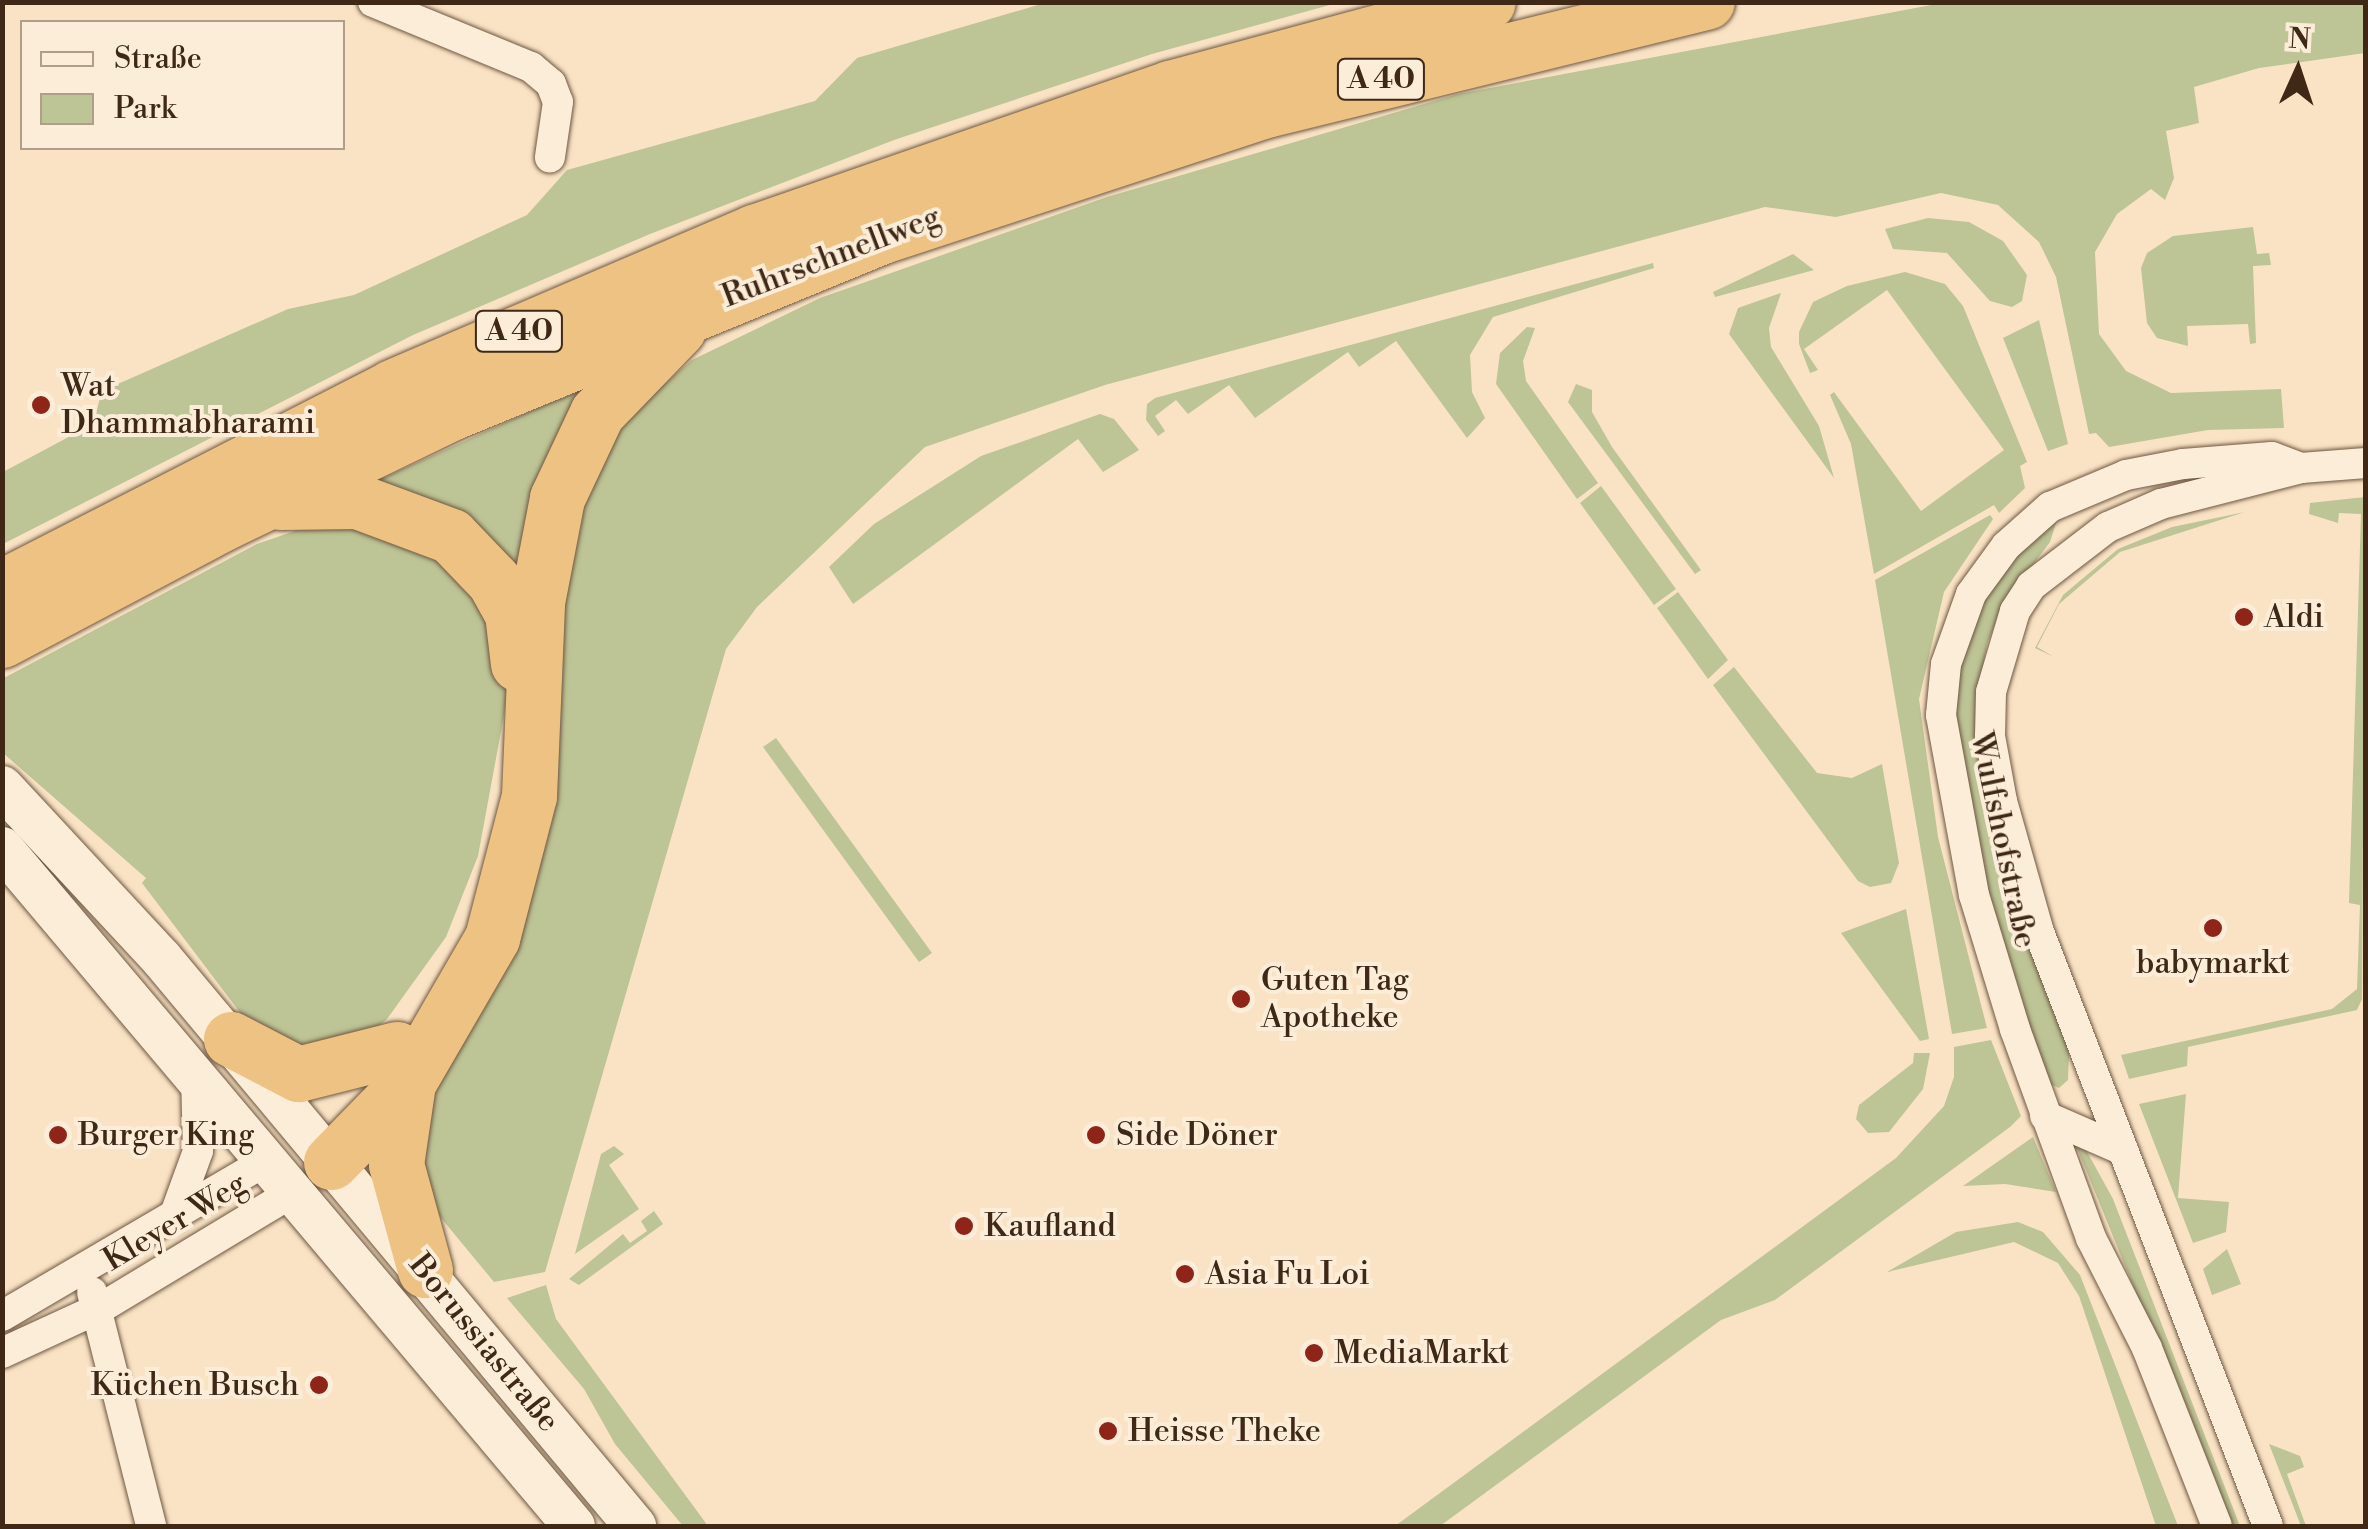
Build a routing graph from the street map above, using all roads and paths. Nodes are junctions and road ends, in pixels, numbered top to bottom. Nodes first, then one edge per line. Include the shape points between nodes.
1 (373, 2) edge
2 (1488, 2) edge
3 (1707, 2) edge
4 (550, 157) dead end
5 (760, 282) junction
6 (2366, 462) edge
7 (2301, 468) junction
8 (221, 524) junction
9 (2, 587) edge
10 (2, 640) edge
11 (2, 787) edge
12 (2, 848) edge
13 (213, 1057) junction
14 (402, 1066) junction
15 (2045, 1116) junction
16 (2123, 1150) junction
17 (300, 1162) junction
18 (174, 1217) junction
19 (101, 1260) junction
20 (425, 1270) junction
21 (94, 1312) junction
22 (2, 1316) edge
23 (2, 1353) edge
24 (151, 1526) edge
25 (574, 1526) edge
26 (635, 1526) edge
27 (2217, 1526) edge
28 (2268, 1526) edge

1 - 4 street via 530,67 552,84 558,102
2 - 9 highway, Ruhrschnellweg / A 40 via 1152,94 754,232 392,387
3 - 5 highway, Ruhrschnellweg / A 40 via 1485,52 1209,127
5 - 8 highway, Ruhrschnellweg / A 40 via 512,385
5 - 14 highway via 652,349 608,398 568,466 539,586 533,752 521,844 479,966
6 - 7 street, Wulfshofstraße
7 - 15 street, Wulfshofstraße via 2272,458 2182,464 2085,489 2050,507 2006,546 1958,622 1946,664 1943,748 1974,895
7 - 16 street, Wulfshofstraße via 2161,504 2108,527 2031,586 1996,664 1989,719 2002,801 2039,932
8 - 10 highway, Ruhrschnellweg / A 40
8 - 14 highway via 310,498 382,506 452,536 494,581 512,613 520,706 501,840 470,932
11 - 13 main road, Borussiastraße via 102,890
12 - 13 main road, Borussiastraße
13 - 14 highway via 298,1074
13 - 17 main road, Borussiastraße
13 - 18 street, Kleyer Weg via 198,1152
14 - 17 highway
14 - 20 highway via 396,1164
15 - 16 street
15 - 27 street, Wulfshofstraße
16 - 28 street, Wulfshofstraße
17 - 18 street, Kleyer Weg
17 - 20 main road, Borussiastraße
17 - 21 street, Kleyer Weg
17 - 25 main road, Borussiastraße
18 - 19 street, Kleyer Weg
19 - 21 street, Kleyer Weg via 92,1283
19 - 22 street, Kleyer Weg
20 - 26 main road, Borussiastraße
21 - 23 street, Kleyer Weg
21 - 24 street

